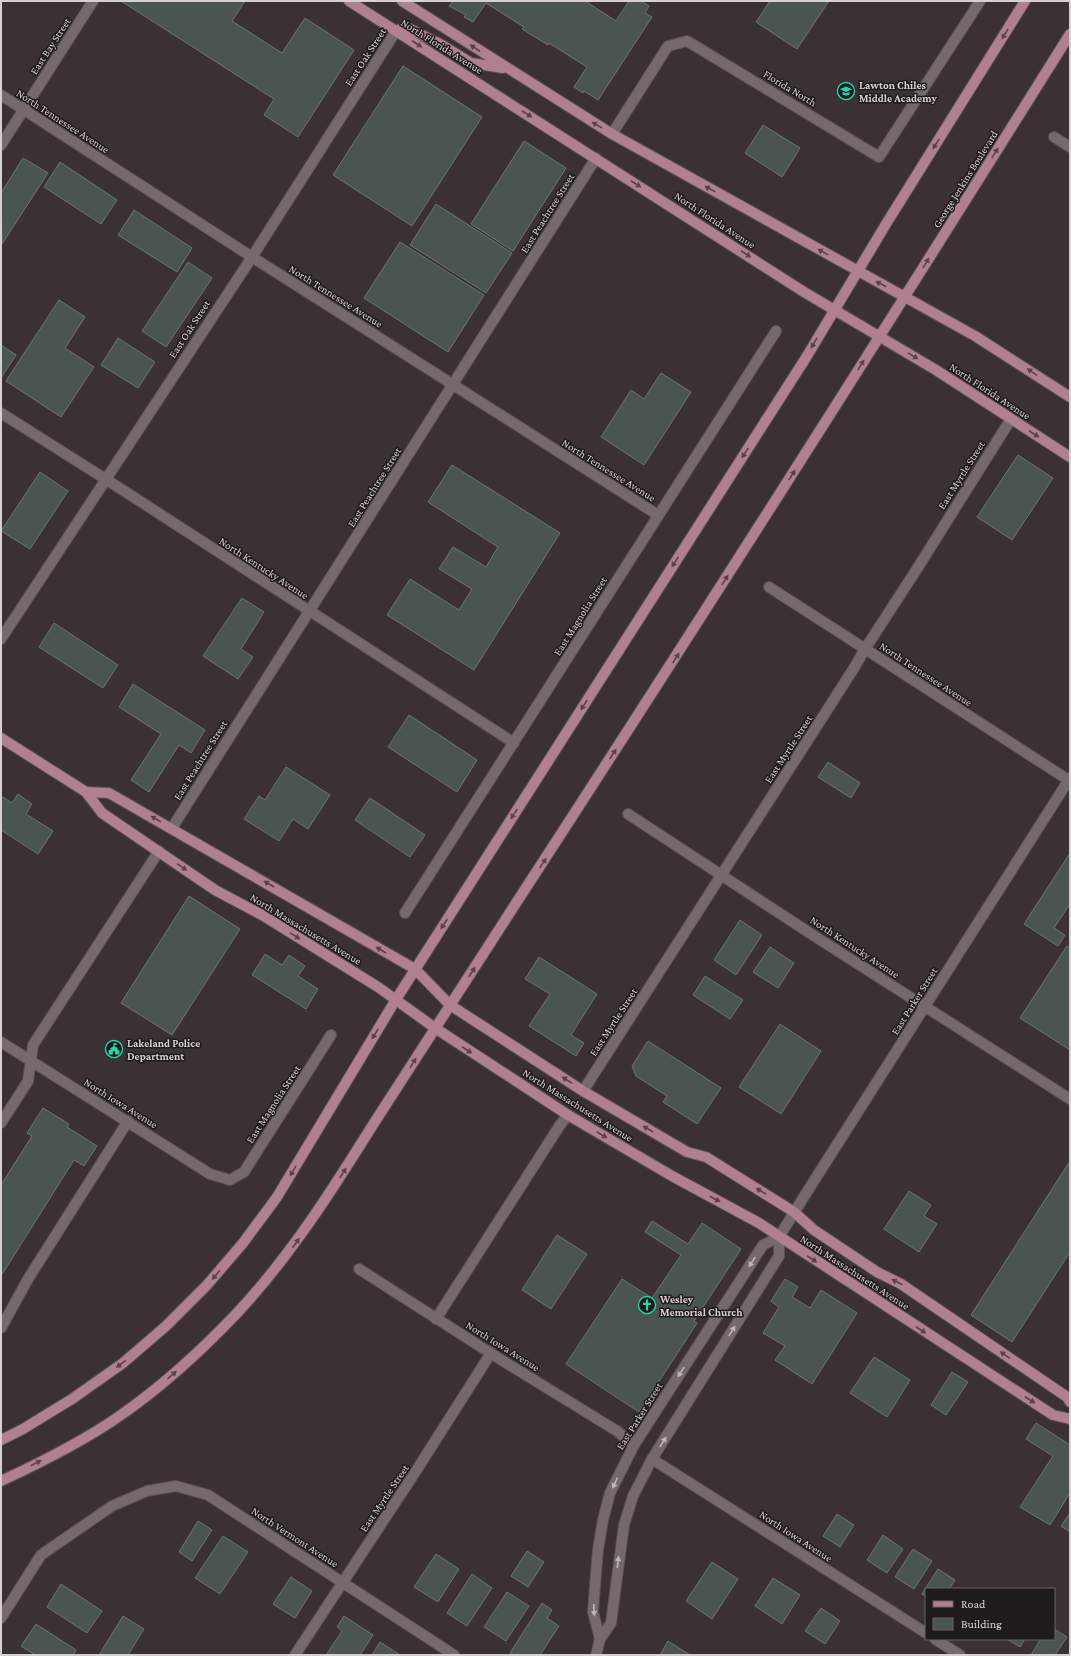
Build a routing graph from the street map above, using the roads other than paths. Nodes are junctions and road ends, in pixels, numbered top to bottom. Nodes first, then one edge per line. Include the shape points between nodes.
1 (93, 1) edge
2 (349, 1) edge
3 (402, 1) edge
4 (980, 1) edge
5 (1026, 1) edge
6 (396, 31) junction
7 (1070, 34) edge
8 (507, 68) junction
9 (1, 95) edge
10 (24, 109) junction
11 (612, 134) junction
12 (1054, 137) dead end
13 (1, 145) edge
14 (1070, 148) edge
15 (596, 158) junction
16 (252, 257) junction
17 (858, 271) junction
18 (905, 296) junction
19 (834, 310) junction
20 (776, 331) dead end
21 (880, 336) junction
22 (453, 384) junction
23 (1070, 397) edge
24 (1, 413) edge
25 (1011, 419) junction
26 (1070, 457) edge
27 (105, 479) junction
28 (658, 516) junction
29 (769, 587) dead end
30 (309, 612) junction
31 (1, 639) edge
32 (865, 649) junction
33 (1, 738) edge
34 (514, 743) junction
35 (1070, 780) edge
36 (86, 792) junction
37 (628, 814) dead end
38 (172, 828) junction
39 (159, 851) junction
40 (721, 875) junction
41 (405, 913) dead end
42 (415, 969) junction
43 (395, 1000) junction
44 (450, 1005) junction
45 (925, 1006) junction
46 (434, 1028) junction
47 (331, 1035) dead end
48 (1, 1042) edge
49 (31, 1061) junction
50 (583, 1091) junction
51 (1070, 1099) edge
52 (568, 1115) junction
53 (128, 1121) junction
54 (1, 1123) edge
55 (230, 1180) joint
56 (794, 1212) junction
57 (780, 1237) junction
58 (359, 1269) dead end
59 (436, 1319) junction
60 (1, 1328) edge
61 (491, 1353) junction
62 (1070, 1402) edge
63 (1070, 1419) edge
64 (1, 1440) edge
65 (634, 1445) junction
66 (652, 1459) junction
67 (1, 1481) edge
68 (343, 1582) junction
69 (1, 1618) edge
70 (925, 1633) edge
71 (600, 1639) junction
72 (937, 1640) edge
73 (295, 1655) edge
74 (454, 1655) edge
75 (596, 1655) edge
76 (960, 1655) edge

1 - 10 street, East Bay Street
2 - 6 main road, North Florida Avenue
8 -> 3 main road, North Florida Avenue
4 - 11 street, Florida North via 879,157 687,41 668,46
5 -> 17 main road
6 - 8 main road via 406,27 471,63
6 -> 15 main road, North Florida Avenue
6 - 16 street, East Oak Street
18 -> 7 main road, George Jenkins Boulevard
11 -> 8 main road, North Florida Avenue
9 - 10 street, North Tennessee Avenue
10 - 13 street, East Bay Street
10 - 16 street, North Tennessee Avenue
17 -> 11 main road, North Florida Avenue
12 - 14 street
15 -> 19 main road, North Florida Avenue
15 - 22 street, East Peachtree Street
16 - 22 street, North Tennessee Avenue
16 - 27 street, East Oak Street
18 -> 17 main road, North Florida Avenue
17 - 19 main road
18 - 21 main road, George Jenkins Boulevard
23 -> 18 main road, North Florida Avenue via 975,336
19 - 21 main road, North Florida Avenue
19 -> 42 main road
20 - 28 street, East Magnolia Street
21 -> 25 main road, North Florida Avenue
44 -> 21 main road, George Jenkins Boulevard via 705,613
22 - 28 street, North Tennessee Avenue
22 - 30 street, East Peachtree Street
24 - 27 street, North Kentucky Avenue
25 -> 26 main road, North Florida Avenue
25 - 32 street, East Myrtle Street
27 - 30 street, North Kentucky Avenue
27 - 31 street, East Oak Street
28 - 34 street, East Magnolia Street
29 - 32 street, North Tennessee Avenue
30 - 34 street, North Kentucky Avenue
30 - 38 street, East Peachtree Street
32 - 35 street, North Tennessee Avenue
32 - 40 street, East Myrtle Street
33 - 36 main road, North Massachusetts Avenue
34 - 41 street, East Magnolia Street
35 - 45 street, East Parker Street
38 -> 36 main road, North Massachusetts Avenue via 109,793
36 - 39 main road, North Massachusetts Avenue via 102,813
37 - 40 street, North Kentucky Avenue
42 -> 38 main road, North Massachusetts Avenue
39 -> 43 main road, North Massachusetts Avenue via 215,890 262,915
39 - 49 street via 33,1046
40 - 45 street, North Kentucky Avenue
40 - 50 street, East Myrtle Street
42 - 43 main road
42 - 44 main road, North Massachusetts Avenue
43 - 46 main road, North Massachusetts Avenue
43 -> 64 main road via 277,1197 243,1243 207,1285 166,1326 123,1363 72,1399
44 - 46 main road, George Jenkins Boulevard
50 -> 44 main road, North Massachusetts Avenue
45 - 51 street, North Kentucky Avenue
45 - 56 street, East Parker Street
46 -> 52 main road, North Massachusetts Avenue
67 -> 46 main road, George Jenkins Boulevard via 66,1448 119,1416 168,1379 239,1311 296,1243
47 - 55 street, East Magnolia Street via 244,1172
48 - 49 street, North Iowa Avenue
49 - 53 street, North Iowa Avenue
49 - 54 street via 28,1081
56 -> 50 main road, North Massachusetts Avenue via 706,1157 687,1152
52 -> 57 main road, North Massachusetts Avenue
52 - 59 street
53 - 55 street, North Iowa Avenue via 210,1174
53 - 60 street via 28,1279
56 - 57 street, East Parker Street
62 -> 56 main road, North Massachusetts Avenue via 1067,1397 902,1284 877,1272 814,1230
57 -> 63 main road, North Massachusetts Avenue via 1053,1415
57 -> 65 street, East Parker Street via 763,1245
66 -> 57 street, East Parker Street via 779,1256
58 - 59 street, North Iowa Avenue
59 - 61 street, North Iowa Avenue
61 - 65 street, North Iowa Avenue via 617,1431
61 - 68 street, East Myrtle Street
65 -> 71 street, East Parker Street via 610,1493 603,1520 593,1612
66 - 70 street, North Iowa Avenue
71 -> 66 street, East Parker Street via 611,1623 624,1525 633,1496
68 - 69 street, North Vermont Avenue via 208,1495 176,1486 147,1490 112,1506 41,1555
68 - 73 street, East Myrtle Street
68 - 74 street, North Vermont Avenue
71 - 75 street, East Parker Street
72 - 76 street

